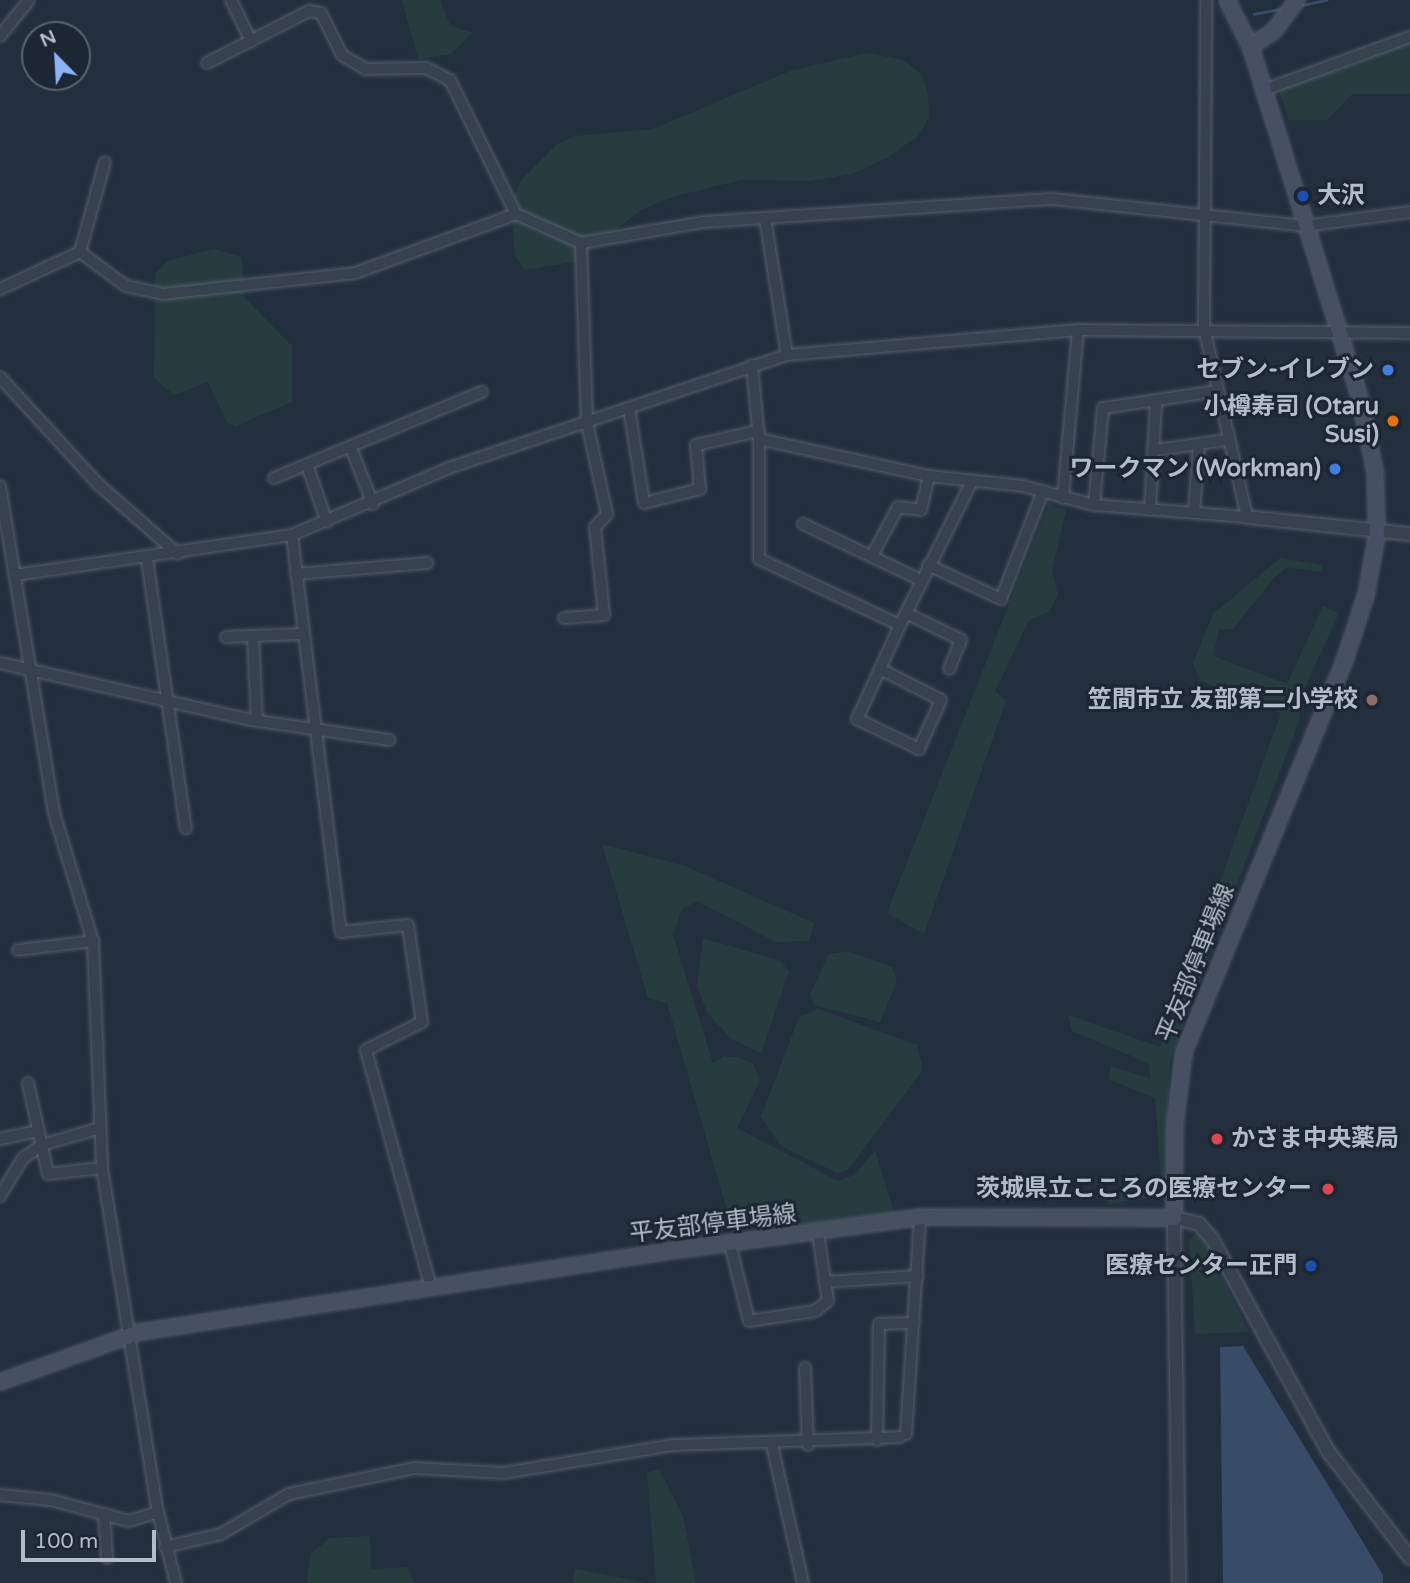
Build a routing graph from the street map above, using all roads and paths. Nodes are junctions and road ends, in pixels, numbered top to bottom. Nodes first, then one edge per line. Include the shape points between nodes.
1 (231, 0) edge
2 (1206, 0) edge
3 (1227, 0) edge
4 (1297, 0) edge
5 (24, 2) edge
6 (0, 36) edge
7 (1410, 37) edge
8 (251, 41) junction
9 (1250, 46) junction
10 (207, 63) dead end
11 (1264, 90) junction
12 (105, 162) dead end
13 (1204, 212) junction
14 (1410, 212) edge
15 (516, 214) junction
16 (765, 218) junction
17 (1305, 226) junction
18 (581, 243) junction
19 (80, 252) junction
20 (0, 289) edge
21 (1204, 327) junction
22 (1078, 330) junction
23 (1339, 333) junction
24 (1410, 333) edge
25 (787, 355) junction
26 (752, 365) junction
27 (0, 377) edge
28 (1217, 391) junction
29 (482, 393) dead end
30 (1156, 401) junction
31 (629, 408) junction
32 (587, 423) junction
33 (759, 435) junction
34 (1226, 440) junction
35 (1199, 444) junction
36 (351, 448) junction
37 (1156, 450) junction
38 (307, 465) junction
39 (929, 476) junction
40 (274, 478) dead end
41 (972, 481) junction
42 (0, 486) edge
43 (1043, 491) junction
44 (1063, 498) junction
45 (373, 504) junction
46 (1094, 505) junction
47 (1150, 510) junction
48 (1194, 513) junction
49 (1247, 517) junction
50 (327, 522) junction
51 (803, 524) dead end
52 (1410, 534) edge
53 (292, 535) junction
54 (1377, 535) junction
55 (178, 554) junction
56 (872, 556) junction
57 (147, 559) junction
58 (428, 563) dead end
59 (929, 565) junction
60 (296, 574) junction
61 (15, 575) junction
62 (921, 580) junction
63 (906, 613) junction
64 (564, 618) dead end
65 (900, 625) junction
66 (302, 634) junction
67 (253, 636) junction
68 (226, 637) dead end
69 (0, 663) edge
70 (30, 666) junction
71 (949, 669) dead end
72 (880, 670) junction
73 (163, 696) junction
74 (257, 720) junction
75 (319, 725) junction
76 (390, 740) dead end
77 (186, 828) dead end
78 (93, 941) junction
79 (18, 950) dead end
80 (28, 1083) dead end
81 (100, 1128) junction
82 (39, 1131) junction
83 (0, 1139) edge
84 (42, 1145) junction
85 (102, 1168) junction
86 (0, 1196) edge
87 (920, 1217) junction
88 (1174, 1218) junction
89 (818, 1233) junction
90 (730, 1244) junction
91 (918, 1276) junction
92 (825, 1282) junction
93 (431, 1287) junction
94 (914, 1323) junction
95 (129, 1336) junction
96 (805, 1368) dead end
97 (0, 1382) edge
98 (877, 1440) junction
99 (772, 1445) junction
100 (808, 1445) junction
101 (0, 1495) edge
102 (158, 1513) junction
103 (104, 1514) junction
104 (165, 1547) junction
105 (1410, 1558) edge
106 (107, 1559) dead end
107 (176, 1583) edge
108 (803, 1583) edge
109 (1179, 1583) edge

1 - 8 street
2 - 13 street
3 - 9 main road, 平友部停車場線
4 - 9 main road via 1273,32
5 - 6 street
7 - 11 street
8 - 10 street
8 - 15 street via 309,11 321,13 342,55 365,69 426,68 450,80
9 - 11 main road, 平友部停車場線
11 - 17 main road, 平友部停車場線
12 - 19 street
13 - 16 street via 1052,199
13 - 17 street
13 - 21 street
14 - 17 street
15 - 18 street
15 - 19 street via 355,273 163,295 126,286
16 - 18 street via 665,226
16 - 25 street
17 - 23 main road, 平友部停車場線
18 - 32 street
19 - 20 street
21 - 22 street
21 - 23 street via 1263,335
21 - 28 street
22 - 25 street
22 - 44 street
23 - 24 street
23 - 54 main road, 平友部停車場線 via 1367,428
25 - 26 street
26 - 31 street
26 - 33 street
27 - 55 street via 98,484
28 - 30 street
28 - 34 street
29 - 36 street
30 - 37 street
30 - 46 street via 1103,408
31 - 32 street
31 - 33 street via 644,503 700,489 696,445
32 - 45 street via 449,468
32 - 64 street via 607,514 595,527 604,615
33 - 39 street
33 - 65 street via 760,559
34 - 35 street
34 - 49 street
35 - 37 street
35 - 48 street
36 - 38 street
36 - 45 street
37 - 47 street
38 - 40 street
38 - 50 street
39 - 41 street
39 - 56 street via 921,510 898,507
41 - 43 street
41 - 59 street
42 - 61 street
43 - 44 street
43 - 59 street via 1001,599
44 - 46 street
45 - 50 street
46 - 47 street
47 - 48 street
48 - 49 street
49 - 54 street
50 - 53 street
51 - 56 street
52 - 54 street
53 - 55 street
53 - 60 street
54 - 88 main road, 平友部停車場線 via 1366,595 1345,659 1184,1052 1175,1113
55 - 57 street
56 - 62 street
57 - 61 street
57 - 73 street
58 - 60 street
59 - 62 street
60 - 66 street
61 - 70 street
62 - 63 street
63 - 65 street
63 - 71 street via 961,640
65 - 72 street
66 - 67 street
66 - 75 street
67 - 68 street
67 - 74 street
69 - 70 street
70 - 73 street
70 - 78 street via 54,813
72 - 72 street via 857,719 919,748 941,699
73 - 74 street
73 - 77 street
74 - 75 street
75 - 76 street
75 - 93 street via 341,932 408,925 422,1022 366,1050
78 - 79 street
78 - 81 street
80 - 82 street
81 - 84 street
81 - 85 street
82 - 83 street
82 - 84 street
84 - 85 street via 48,1174
84 - 86 street via 23,1158
85 - 95 street
87 - 88 main road, 平友部停車場線
87 - 89 main road, 平友部停車場線
87 - 91 street
88 - 105 street via 1199,1224 1212,1239 1328,1451
88 - 109 street
89 - 90 main road, 平友部停車場線
89 - 92 street
90 - 92 street via 749,1321 815,1311 828,1301
90 - 93 main road, 平友部停車場線
91 - 92 street
91 - 94 street
93 - 95 main road, 平友部停車場線
94 - 98 street via 903,1436
94 - 98 street via 879,1324
95 - 97 main road, 平友部停車場線
95 - 102 street
96 - 100 street
98 - 100 street
99 - 100 street
99 - 104 street via 674,1445 504,1473 414,1468 340,1479 272,1501 221,1534
99 - 108 street
101 - 103 street
102 - 103 street via 129,1521
102 - 104 street
103 - 106 street
104 - 107 street

